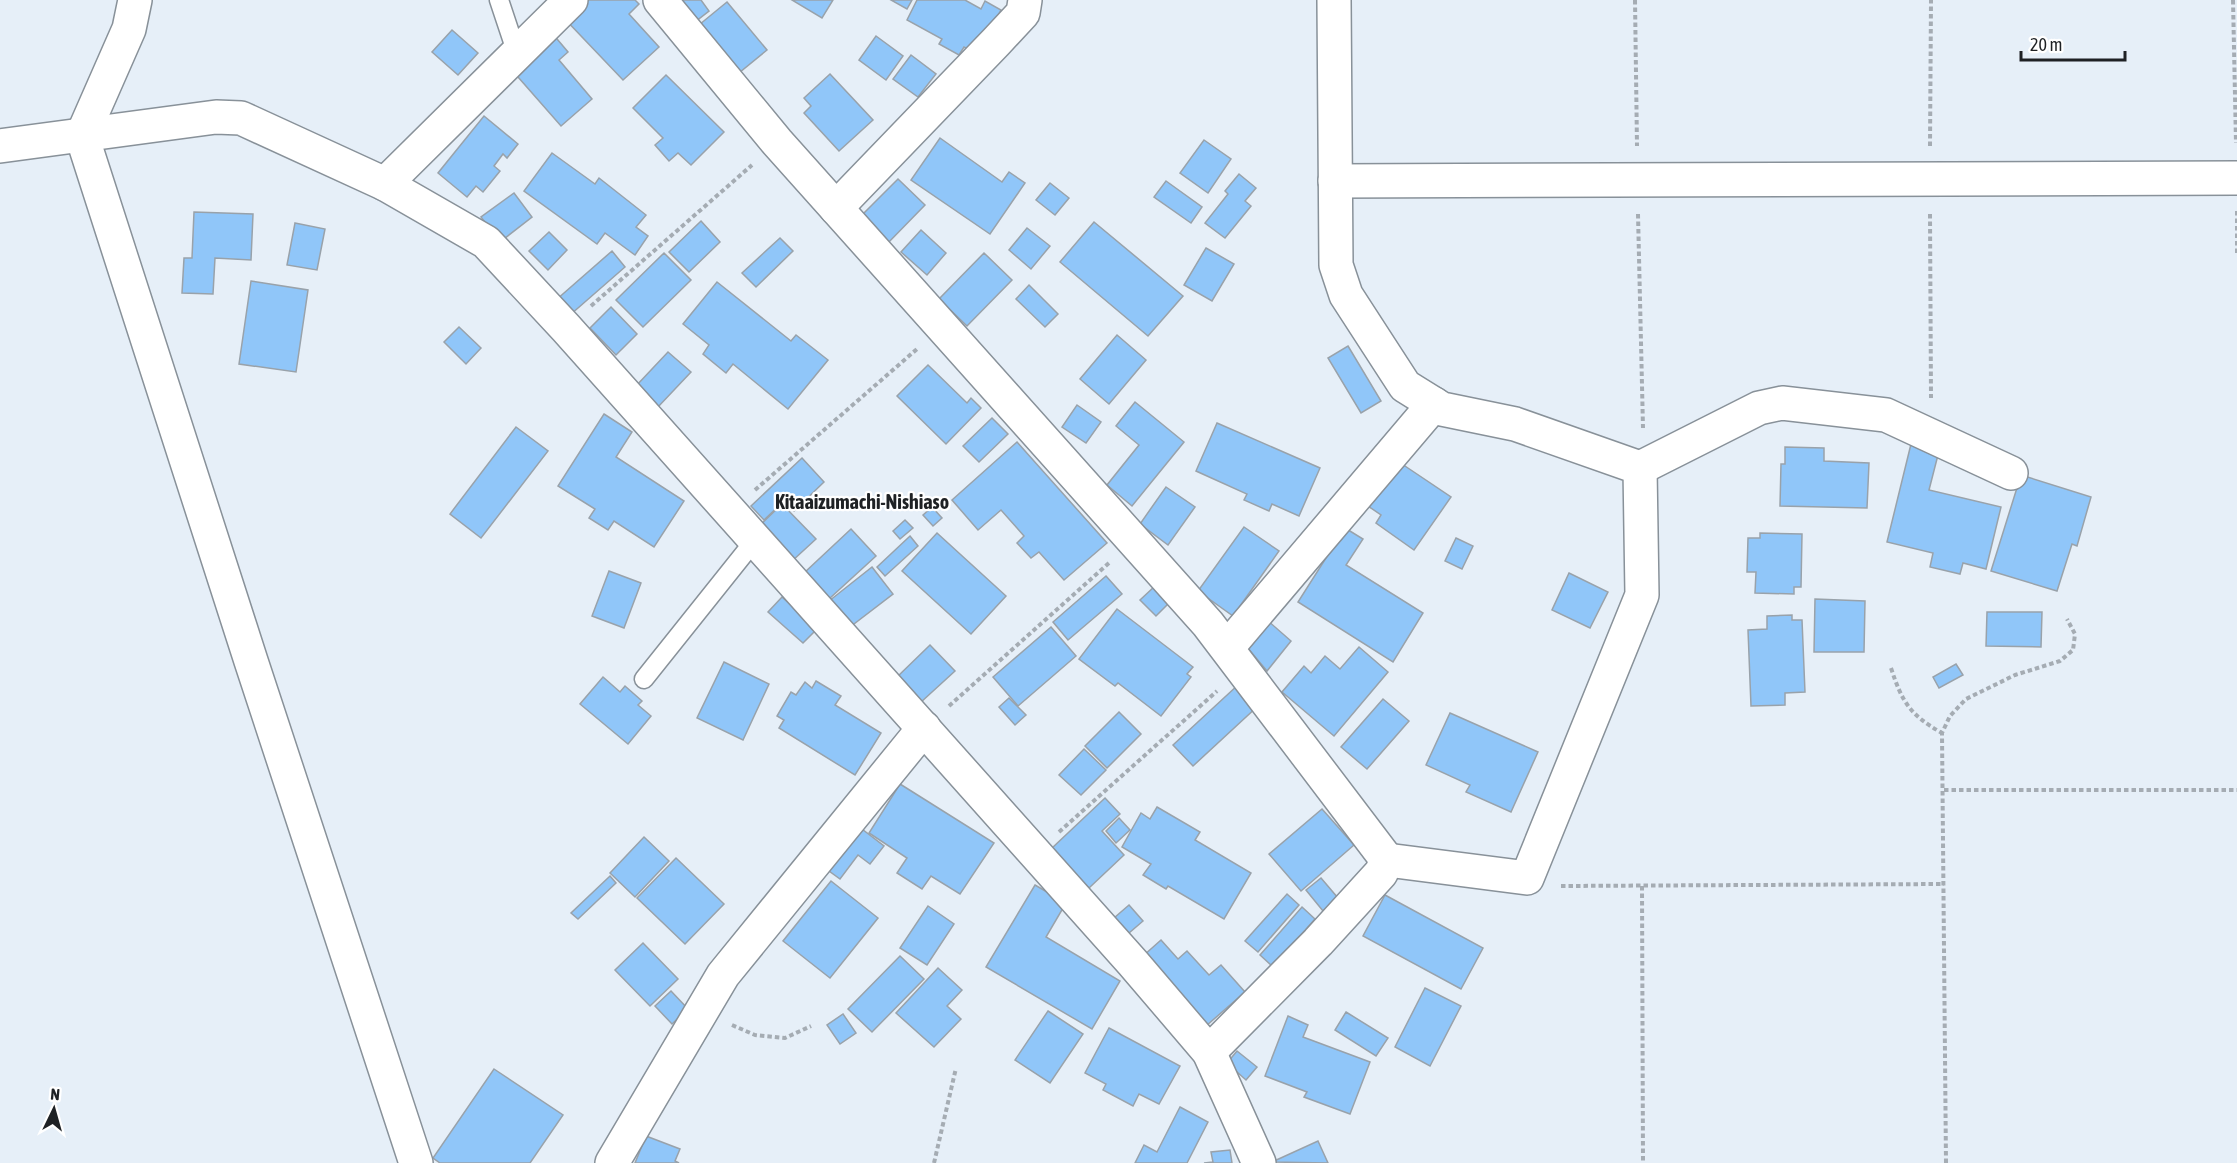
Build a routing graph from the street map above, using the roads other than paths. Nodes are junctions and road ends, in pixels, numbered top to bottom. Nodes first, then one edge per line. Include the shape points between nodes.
1 (135, 0) edge
2 (499, 0) edge
3 (571, 0) edge
4 (660, 0) edge
5 (1025, 0) edge
6 (1334, 0) edge
7 (517, 54) junction
8 (82, 136) junction
9 (0, 146) edge
10 (2237, 178) edge
11 (1335, 181) junction
12 (385, 184) junction
13 (836, 208) junction
14 (1434, 404) junction
15 (1640, 468) junction
16 (2011, 473) dead end
17 (756, 540) junction
18 (1234, 658) junction
19 (644, 679) dead end
20 (924, 728) junction
21 (1387, 860) junction
22 (1209, 1052) junction
23 (416, 1163) edge
24 (612, 1163) edge
25 (1259, 1163) edge

1 - 8 street via 129,30
2 - 7 lane
3 - 7 street
4 - 13 street
5 - 13 street via 1023,12 996,42
6 - 11 street
7 - 12 street
8 - 9 street
8 - 12 street via 216,117 241,118
8 - 23 street
10 - 11 street
11 - 14 street via 1336,265 1346,295 1405,386
12 - 17 street via 486,242
13 - 18 street via 1208,624
14 - 15 street via 1515,424
14 - 18 street
15 - 16 street via 1759,408 1782,403 1886,415
15 - 21 street via 1642,595 1527,878
17 - 19 lane
17 - 20 street
18 - 21 street
20 - 22 street
20 - 24 street via 723,975
21 - 22 street via 1381,873 1318,942
22 - 25 street

